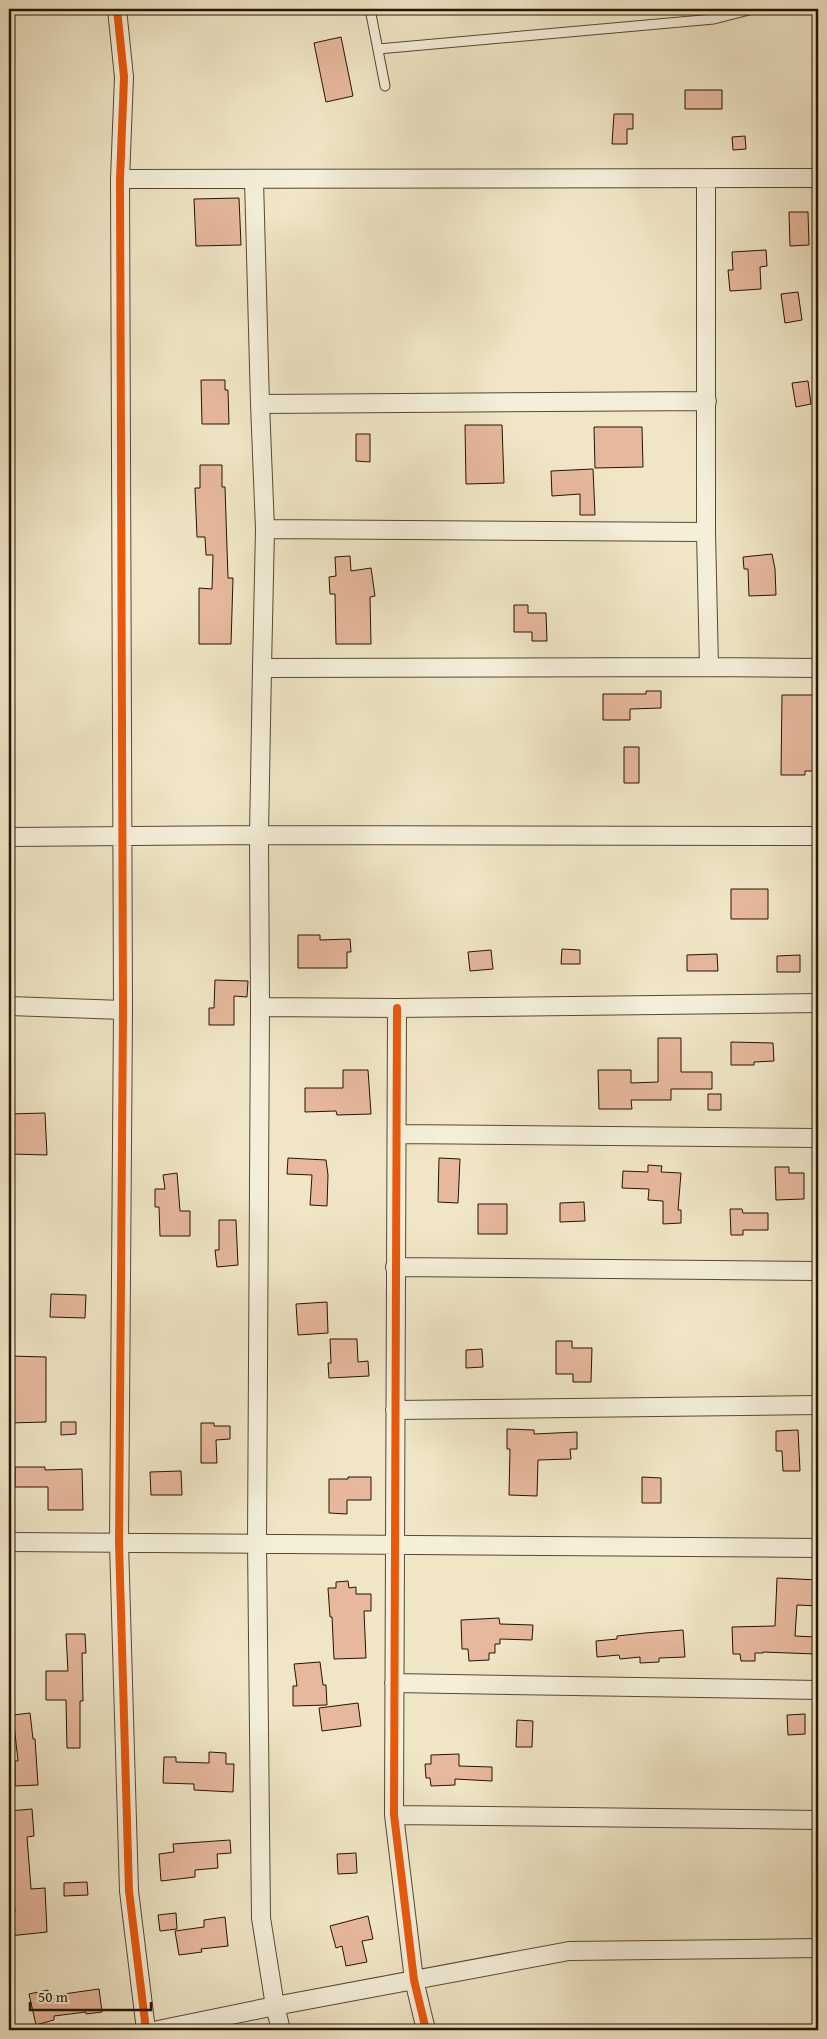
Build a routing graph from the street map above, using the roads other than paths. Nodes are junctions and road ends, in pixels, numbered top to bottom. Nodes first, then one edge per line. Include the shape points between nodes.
1 (118, 9) edge
2 (370, 9) edge
3 (753, 9) edge
4 (378, 49) junction
5 (385, 86) dead end
6 (818, 178) edge
7 (120, 179) junction
8 (706, 179) junction
9 (254, 180) junction
10 (707, 402) junction
11 (260, 404) junction
12 (265, 529) junction
13 (706, 532) junction
14 (708, 667) junction
15 (262, 668) junction
16 (818, 668) edge
17 (122, 835) junction
18 (259, 835) junction
19 (818, 836) edge
20 (9, 837) edge
21 (818, 1003) edge
22 (9, 1006) edge
23 (260, 1007) junction
24 (397, 1008) junction
25 (123, 1010) junction
26 (396, 1134) junction
27 (818, 1138) edge
28 (396, 1267) junction
29 (818, 1271) edge
30 (818, 1405) edge
31 (395, 1410) junction
32 (9, 1542) edge
33 (119, 1543) junction
34 (257, 1543) junction
35 (395, 1546) junction
36 (818, 1548) edge
37 (394, 1684) junction
38 (818, 1690) edge
39 (394, 1815) junction
40 (818, 1820) edge
41 (818, 1948) edge
42 (414, 1980) junction
43 (275, 2006) junction
44 (146, 2030) edge
45 (158, 2030) edge
46 (281, 2030) edge
47 (426, 2030) edge

1 - 7 street via 124,77
2 - 4 lane
3 - 4 lane via 714,19
4 - 5 lane
6 - 8 street
7 - 9 street
7 - 17 street
8 - 9 street
8 - 10 street
9 - 11 street
10 - 11 street
10 - 13 street
11 - 12 street
12 - 13 street
12 - 15 street
13 - 14 street
14 - 15 street
14 - 16 street
15 - 18 street
17 - 18 street
17 - 20 street
17 - 25 street
18 - 19 street
18 - 23 street
21 - 24 street
22 - 25 street
23 - 24 street
23 - 34 street
24 - 26 street
25 - 33 street
26 - 27 street
26 - 28 street
28 - 29 street
28 - 31 street
30 - 31 street
31 - 35 street
32 - 33 street
33 - 34 street
33 - 44 street via 129,1891
34 - 35 street
34 - 43 street via 261,1918
35 - 36 street
35 - 37 street
37 - 38 street
37 - 39 street
39 - 40 street
39 - 42 street
41 - 42 street via 569,1951
42 - 43 street
42 - 47 street
43 - 45 street
43 - 46 street

